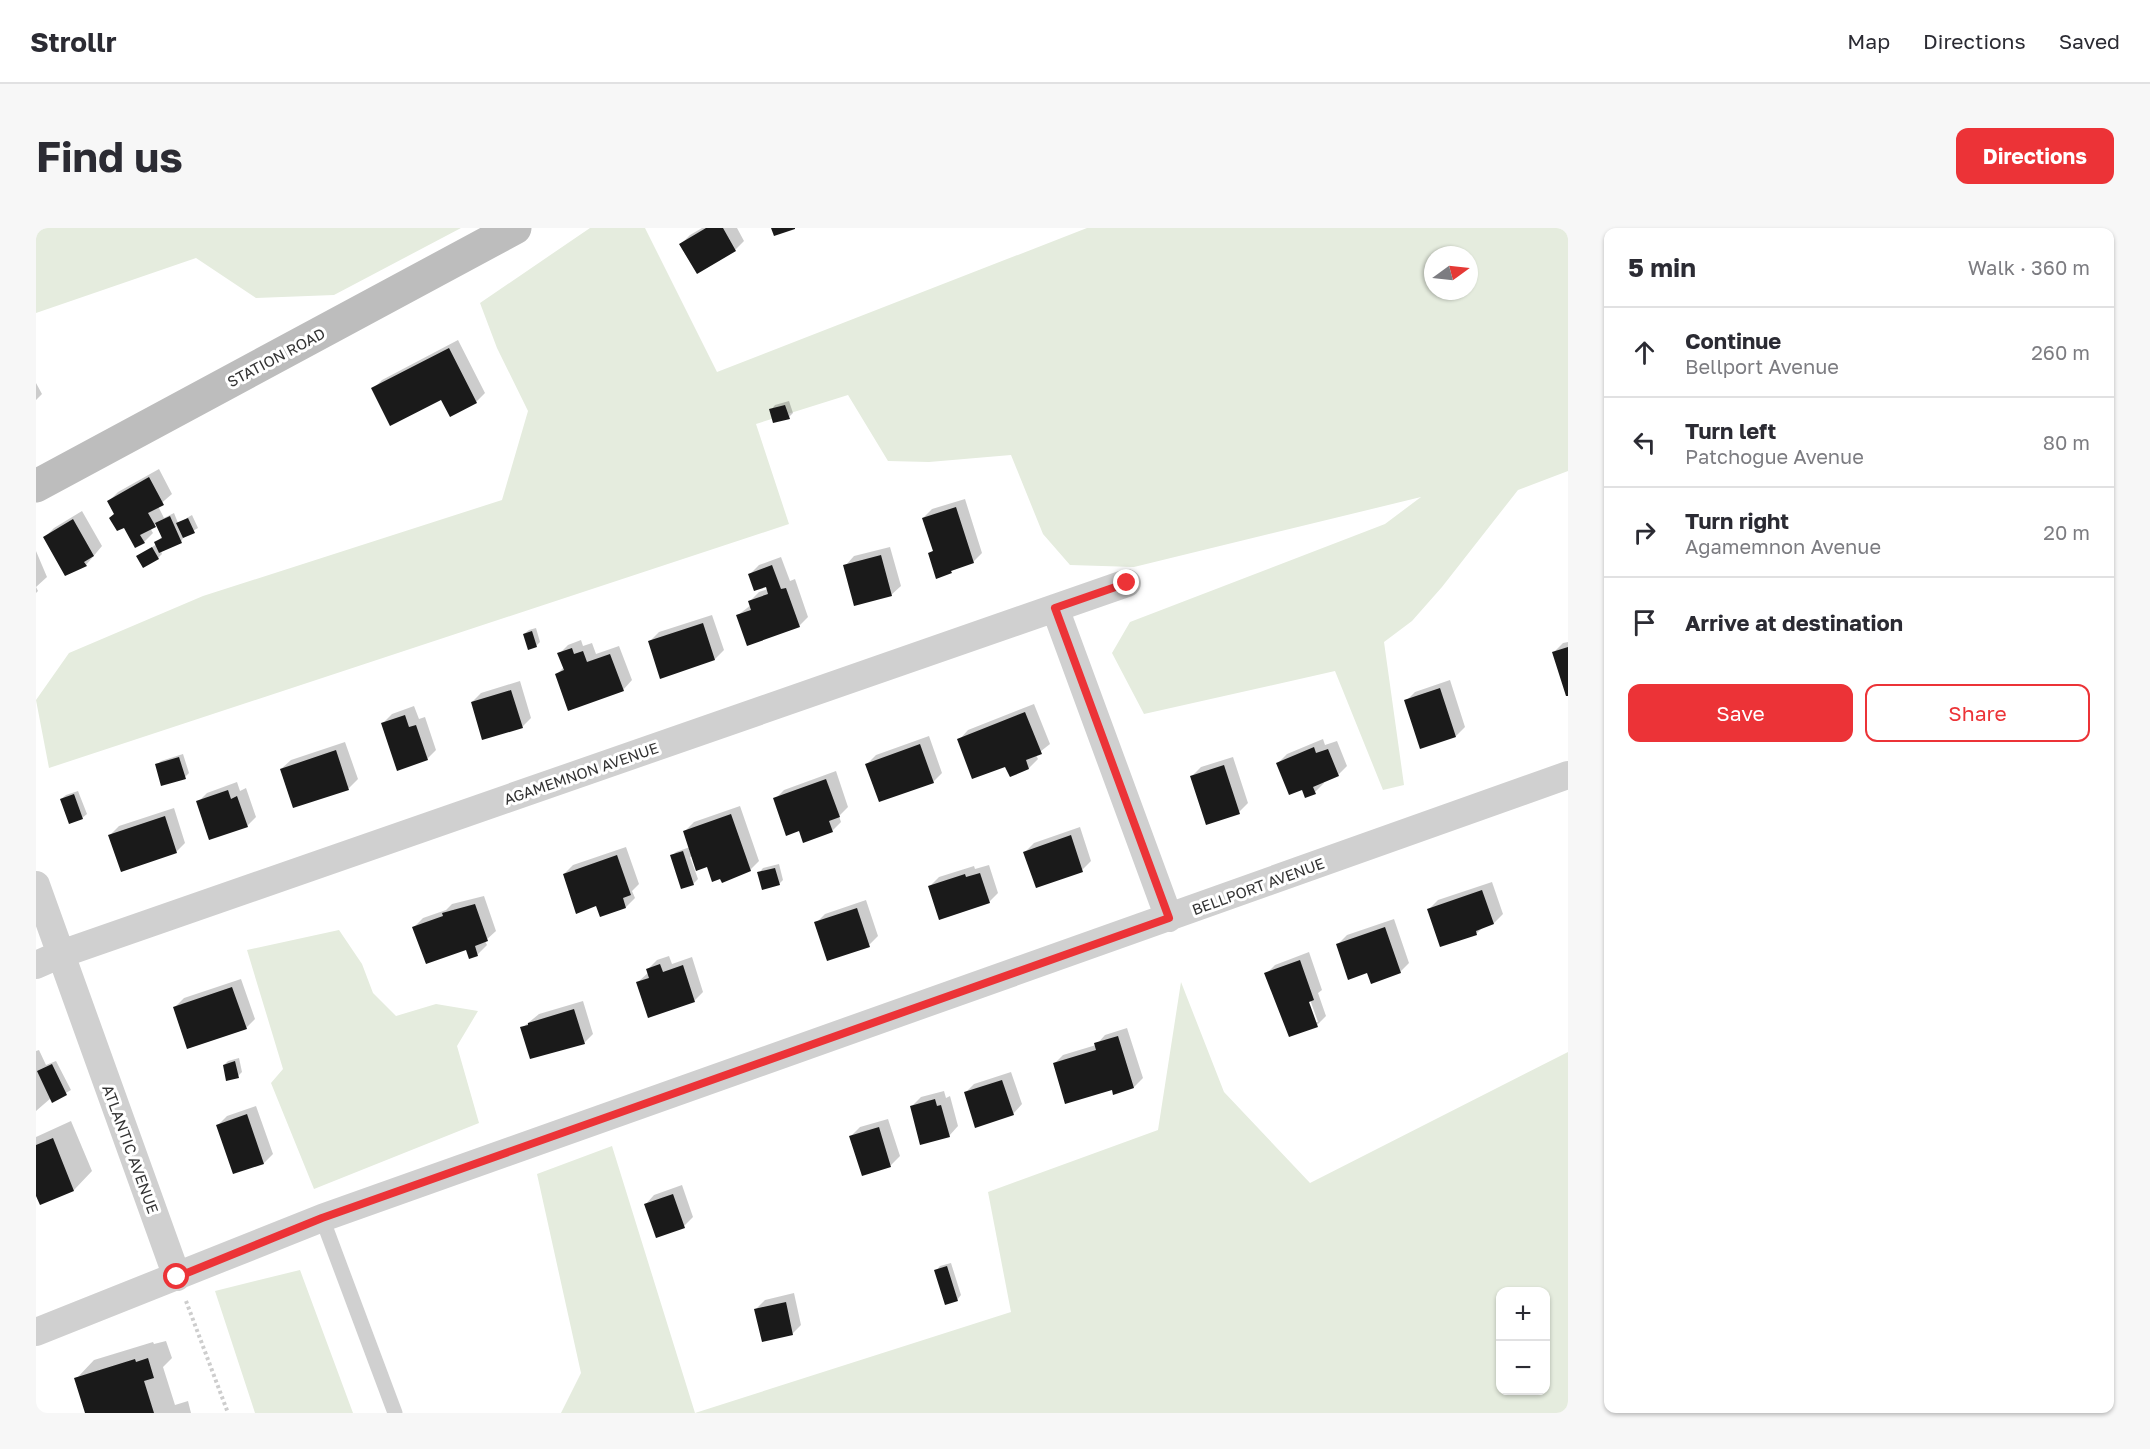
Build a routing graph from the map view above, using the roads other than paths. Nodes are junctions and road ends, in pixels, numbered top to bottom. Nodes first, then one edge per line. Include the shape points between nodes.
1 (515, 228) edge
2 (36, 486) edge
3 (1127, 583) dead end
4 (1055, 608) junction
5 (1568, 775) edge
6 (36, 885) edge
7 (1169, 918) junction
8 (49, 959) edge
9 (322, 1218) junction
10 (177, 1277) junction
11 (36, 1332) edge
12 (395, 1413) edge

1 - 2 main road, STATION ROAD
3 - 4 street, AGAMEMNON AVENUE
4 - 7 street
4 - 8 street, AGAMEMNON AVENUE
5 - 7 street, BELLPORT AVENUE
6 - 8 street, ATLANTIC AVENUE
7 - 9 street, BELLPORT AVENUE
8 - 10 street, ATLANTIC AVENUE
9 - 10 street, BELLPORT AVENUE
9 - 12 lane
10 - 11 street, BELLPORT AVENUE

